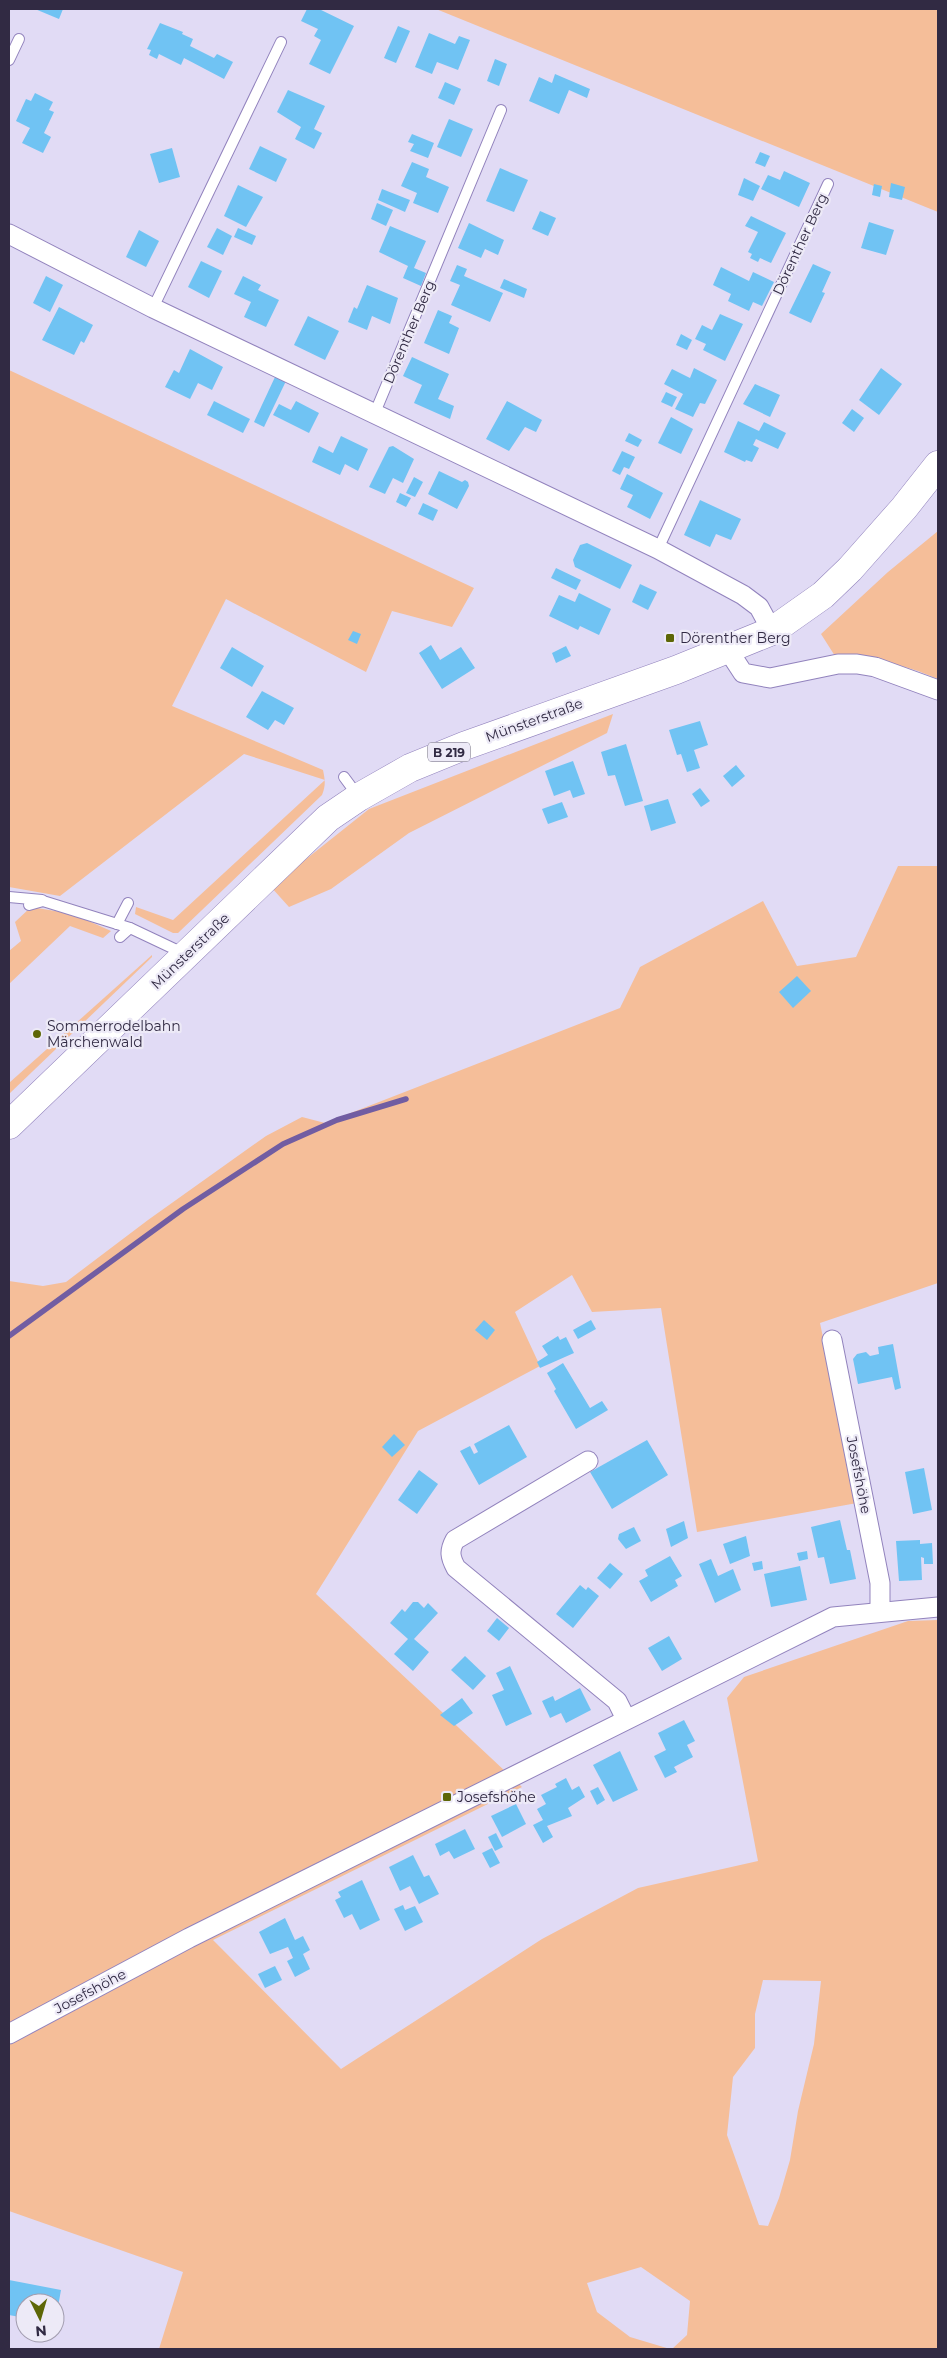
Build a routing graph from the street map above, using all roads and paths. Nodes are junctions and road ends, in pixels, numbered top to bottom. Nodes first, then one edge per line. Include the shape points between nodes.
1 (19, 39) dead end
2 (281, 42) dead end
3 (9, 60) edge
4 (501, 110) dead end
5 (828, 184) dead end
6 (9, 234) edge
7 (153, 308) junction
8 (374, 415) junction
9 (938, 464) edge
10 (658, 549) junction
11 (772, 631) junction
12 (728, 650) junction
13 (938, 690) edge
14 (9, 896) edge
15 (43, 901) junction
16 (128, 903) dead end
17 (29, 905) dead end
18 (117, 924) junction
19 (130, 928) junction
20 (120, 937) dead end
21 (186, 954) junction
22 (9, 1125) edge
23 (832, 1340) dead end
24 (588, 1461) dead end
25 (938, 1607) edge
26 (880, 1611) junction
27 (626, 1719) junction
28 (9, 2034) edge

1 - 3 lane
2 - 7 lane
4 - 8 lane, Dörenther Berg
5 - 10 lane, Dörenther Berg
6 - 7 street
7 - 8 street
8 - 10 street
9 - 11 main road, Münsterstraße / B 219 via 850,570 823,595
10 - 11 street via 743,595 759,607
11 - 12 main road, Münsterstraße / B 219
12 - 13 street via 743,673 770,678 838,664 856,664 875,667
12 - 21 main road, Münsterstraße / B 219 via 351,787 328,818
14 - 15 lane
15 - 17 lane
15 - 18 lane
16 - 18 lane
18 - 19 lane
19 - 20 lane
19 - 21 lane
21 - 22 main road, Münsterstraße / B 219
23 - 26 street, Josefshöhe via 880,1583
24 - 27 street via 455,1540 450,1550 451,1559 456,1568 604,1689 617,1701
25 - 26 street, Josefshöhe
26 - 27 street, Josefshöhe via 834,1617
27 - 28 street, Josefshöhe via 189,1938

